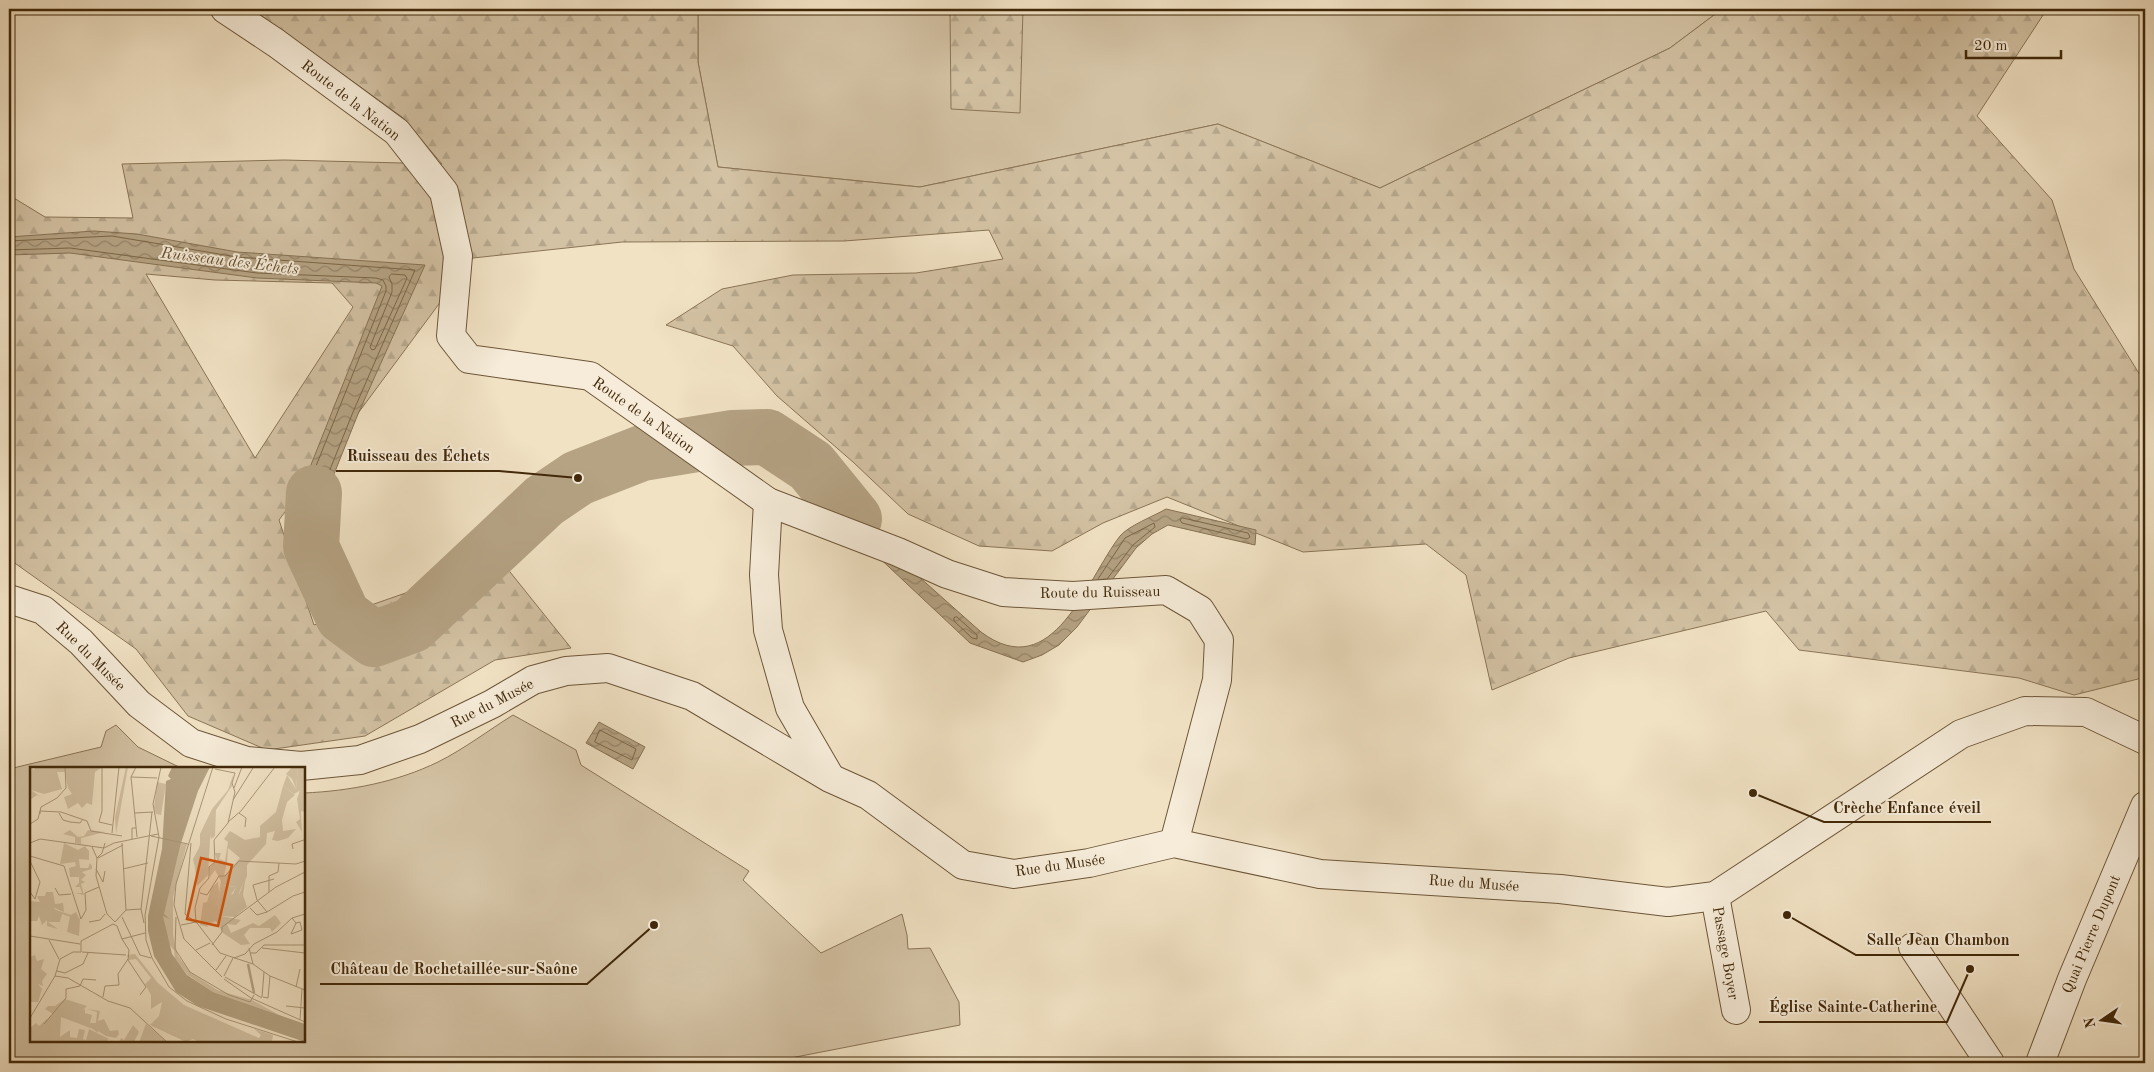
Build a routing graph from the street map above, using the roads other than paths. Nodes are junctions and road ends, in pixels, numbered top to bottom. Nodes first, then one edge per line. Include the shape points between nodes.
1 (225, 9) edge
2 (768, 502) junction
3 (9, 599) edge
4 (2145, 740) edge
5 (830, 778) junction
6 (2145, 806) edge
7 (1174, 843) junction
8 (1716, 896) junction
9 (1913, 947) dead end
10 (1736, 1010) dead end
11 (1990, 1063) edge
12 (2040, 1063) edge

1 - 2 street, Route de la Nation via 397,132 444,192 458,256 451,336 469,360 590,376
2 - 5 street via 764,575 768,630 790,708
2 - 7 street, Route du Ruisseau via 947,574 1003,592 1073,596 1166,590 1200,610 1219,640 1217,680
3 - 5 street, Rue du Musée via 43,610 81,642 139,704 192,743 248,761 301,766 360,760 420,739 492,704 532,680 566,671 608,668 692,696
4 - 8 street, Rue du Musée via 2086,712 2025,711 1961,734
5 - 7 street, Rue du Musée via 868,795 963,865 1014,874 1089,863
6 - 12 street, Quai Pierre Dupont via 2072,978
7 - 8 street, Rue du Musée via 1320,874 1560,889 1668,902
8 - 10 street, Passage Boyer
9 - 11 street

